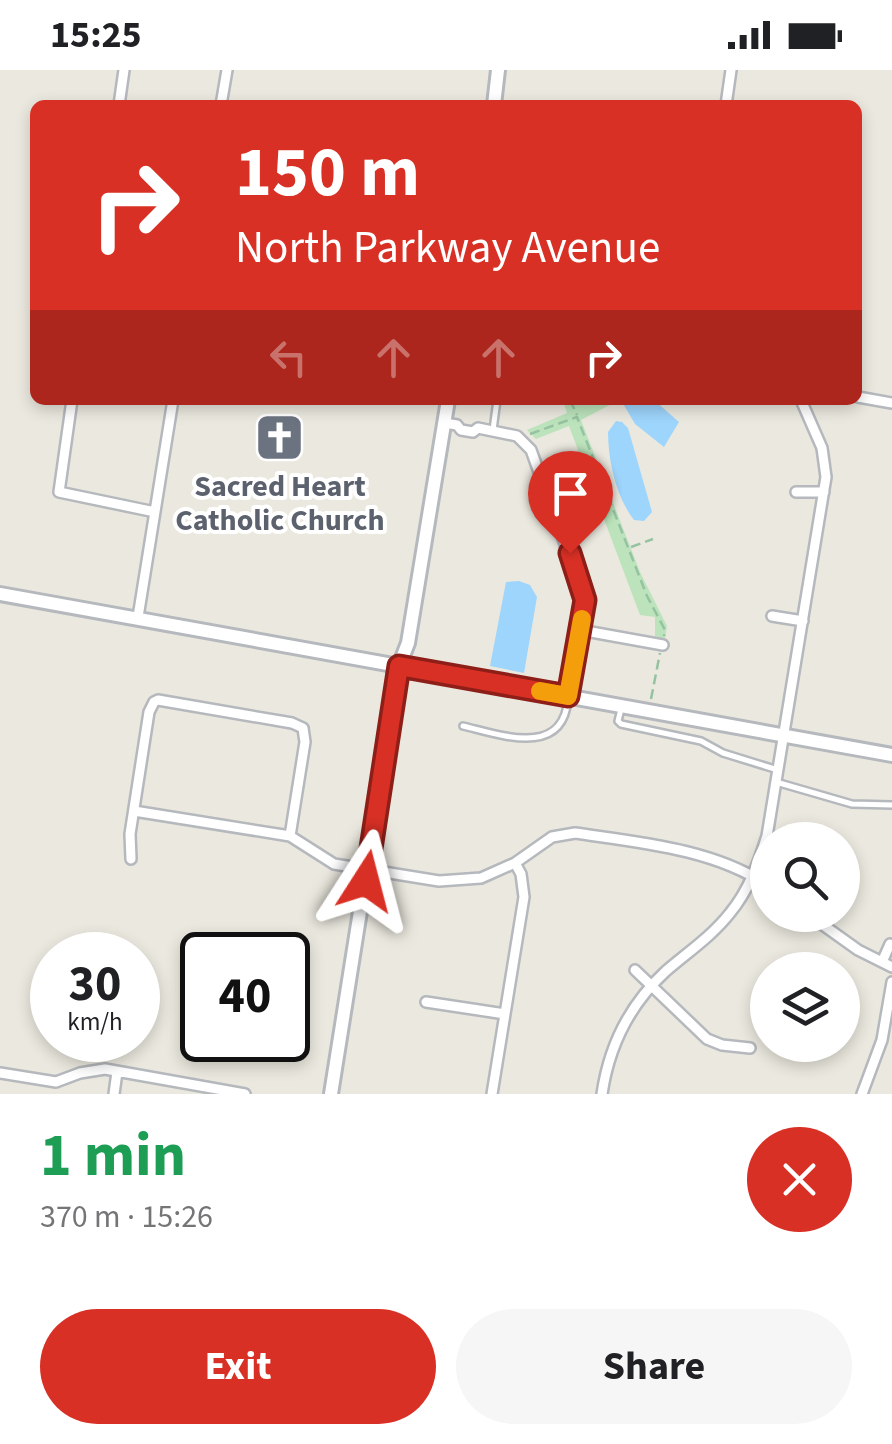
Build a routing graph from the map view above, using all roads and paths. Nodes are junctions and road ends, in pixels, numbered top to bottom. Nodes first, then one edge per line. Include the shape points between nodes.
1 (124, 70) edge
2 (227, 70) edge
3 (498, 70) edge
4 (730, 70) edge
5 (120, 100) edge
6 (222, 100) edge
7 (495, 100) edge
8 (727, 100) edge
9 (862, 398) edge
10 (892, 403) edge
11 (71, 405) edge
12 (172, 405) edge
13 (449, 405) edge
14 (496, 405) edge
15 (572, 405) edge
16 (804, 405) edge
17 (577, 416) junction
18 (451, 424) junction
19 (493, 430) junction
20 (522, 439) junction
21 (796, 492) dead end
22 (824, 492) junction
23 (156, 512) junction
24 (654, 539) dead end
25 (628, 549) junction
26 (0, 594) edge
27 (772, 616) dead end
28 (138, 617) junction
29 (803, 621) junction
30 (580, 630) junction
31 (663, 645) junction
32 (399, 666) junction
33 (568, 696) junction
34 (622, 705) junction
35 (649, 710) junction
36 (463, 726) dead end
37 (784, 735) junction
38 (892, 755) edge
39 (778, 770) junction
40 (776, 782) junction
41 (892, 805) edge
42 (134, 811) junction
43 (769, 822) edge
44 (290, 836) junction
45 (131, 859) dead end
46 (515, 863) junction
47 (368, 870) junction
48 (750, 875) edge
49 (750, 881) edge
50 (833, 932) edge
51 (890, 944) edge
52 (887, 965) edge
53 (635, 970) dead end
54 (892, 982) edge
55 (651, 987) junction
56 (426, 1002) dead end
57 (504, 1014) junction
58 (750, 1048) dead end
59 (117, 1072) junction
60 (0, 1073) edge
61 (114, 1094) edge
62 (245, 1094) edge
63 (331, 1094) edge
64 (492, 1094) edge
65 (602, 1094) edge
66 (862, 1094) edge

1 - 5 street
2 - 6 street
3 - 7 street
4 - 8 street
9 - 10 street
11 - 23 street via 59,492
12 - 23 street
13 - 18 street
14 - 19 lane
15 - 17 path
16 - 22 street via 824,457
17 - 20 path
17 - 25 path
18 - 19 street
18 - 32 street
19 - 20 street
20 - 30 street via 582,587
21 - 22 street
22 - 29 street
23 - 28 street
24 - 25 path
25 - 31 path via 665,630
26 - 28 street
27 - 29 street
28 - 32 street
29 - 37 street
30 - 31 street
30 - 33 street
31 - 35 path
32 - 33 street
32 - 47 street
33 - 34 street
33 - 36 lane via 560,726 536,737 521,740
34 - 35 street
34 - 39 lane via 620,724 701,741
35 - 37 street
37 - 38 street
37 - 39 street
39 - 40 street
40 - 41 lane via 852,804
40 - 43 street
42 - 44 street
42 - 44 street via 149,712 164,700 304,728
42 - 45 street
44 - 47 street via 323,859
46 - 47 street via 452,882
46 - 48 street via 552,837 575,833 704,856
46 - 57 street via 524,898
47 - 63 street
49 - 55 street via 717,928
50 - 52 street
51 - 52 street
53 - 55 street
54 - 66 street via 882,1040
55 - 58 street via 707,1039
55 - 65 street via 620,1032
56 - 57 street
57 - 64 street
59 - 60 street via 95,1069 46,1082
59 - 61 street
59 - 62 street

